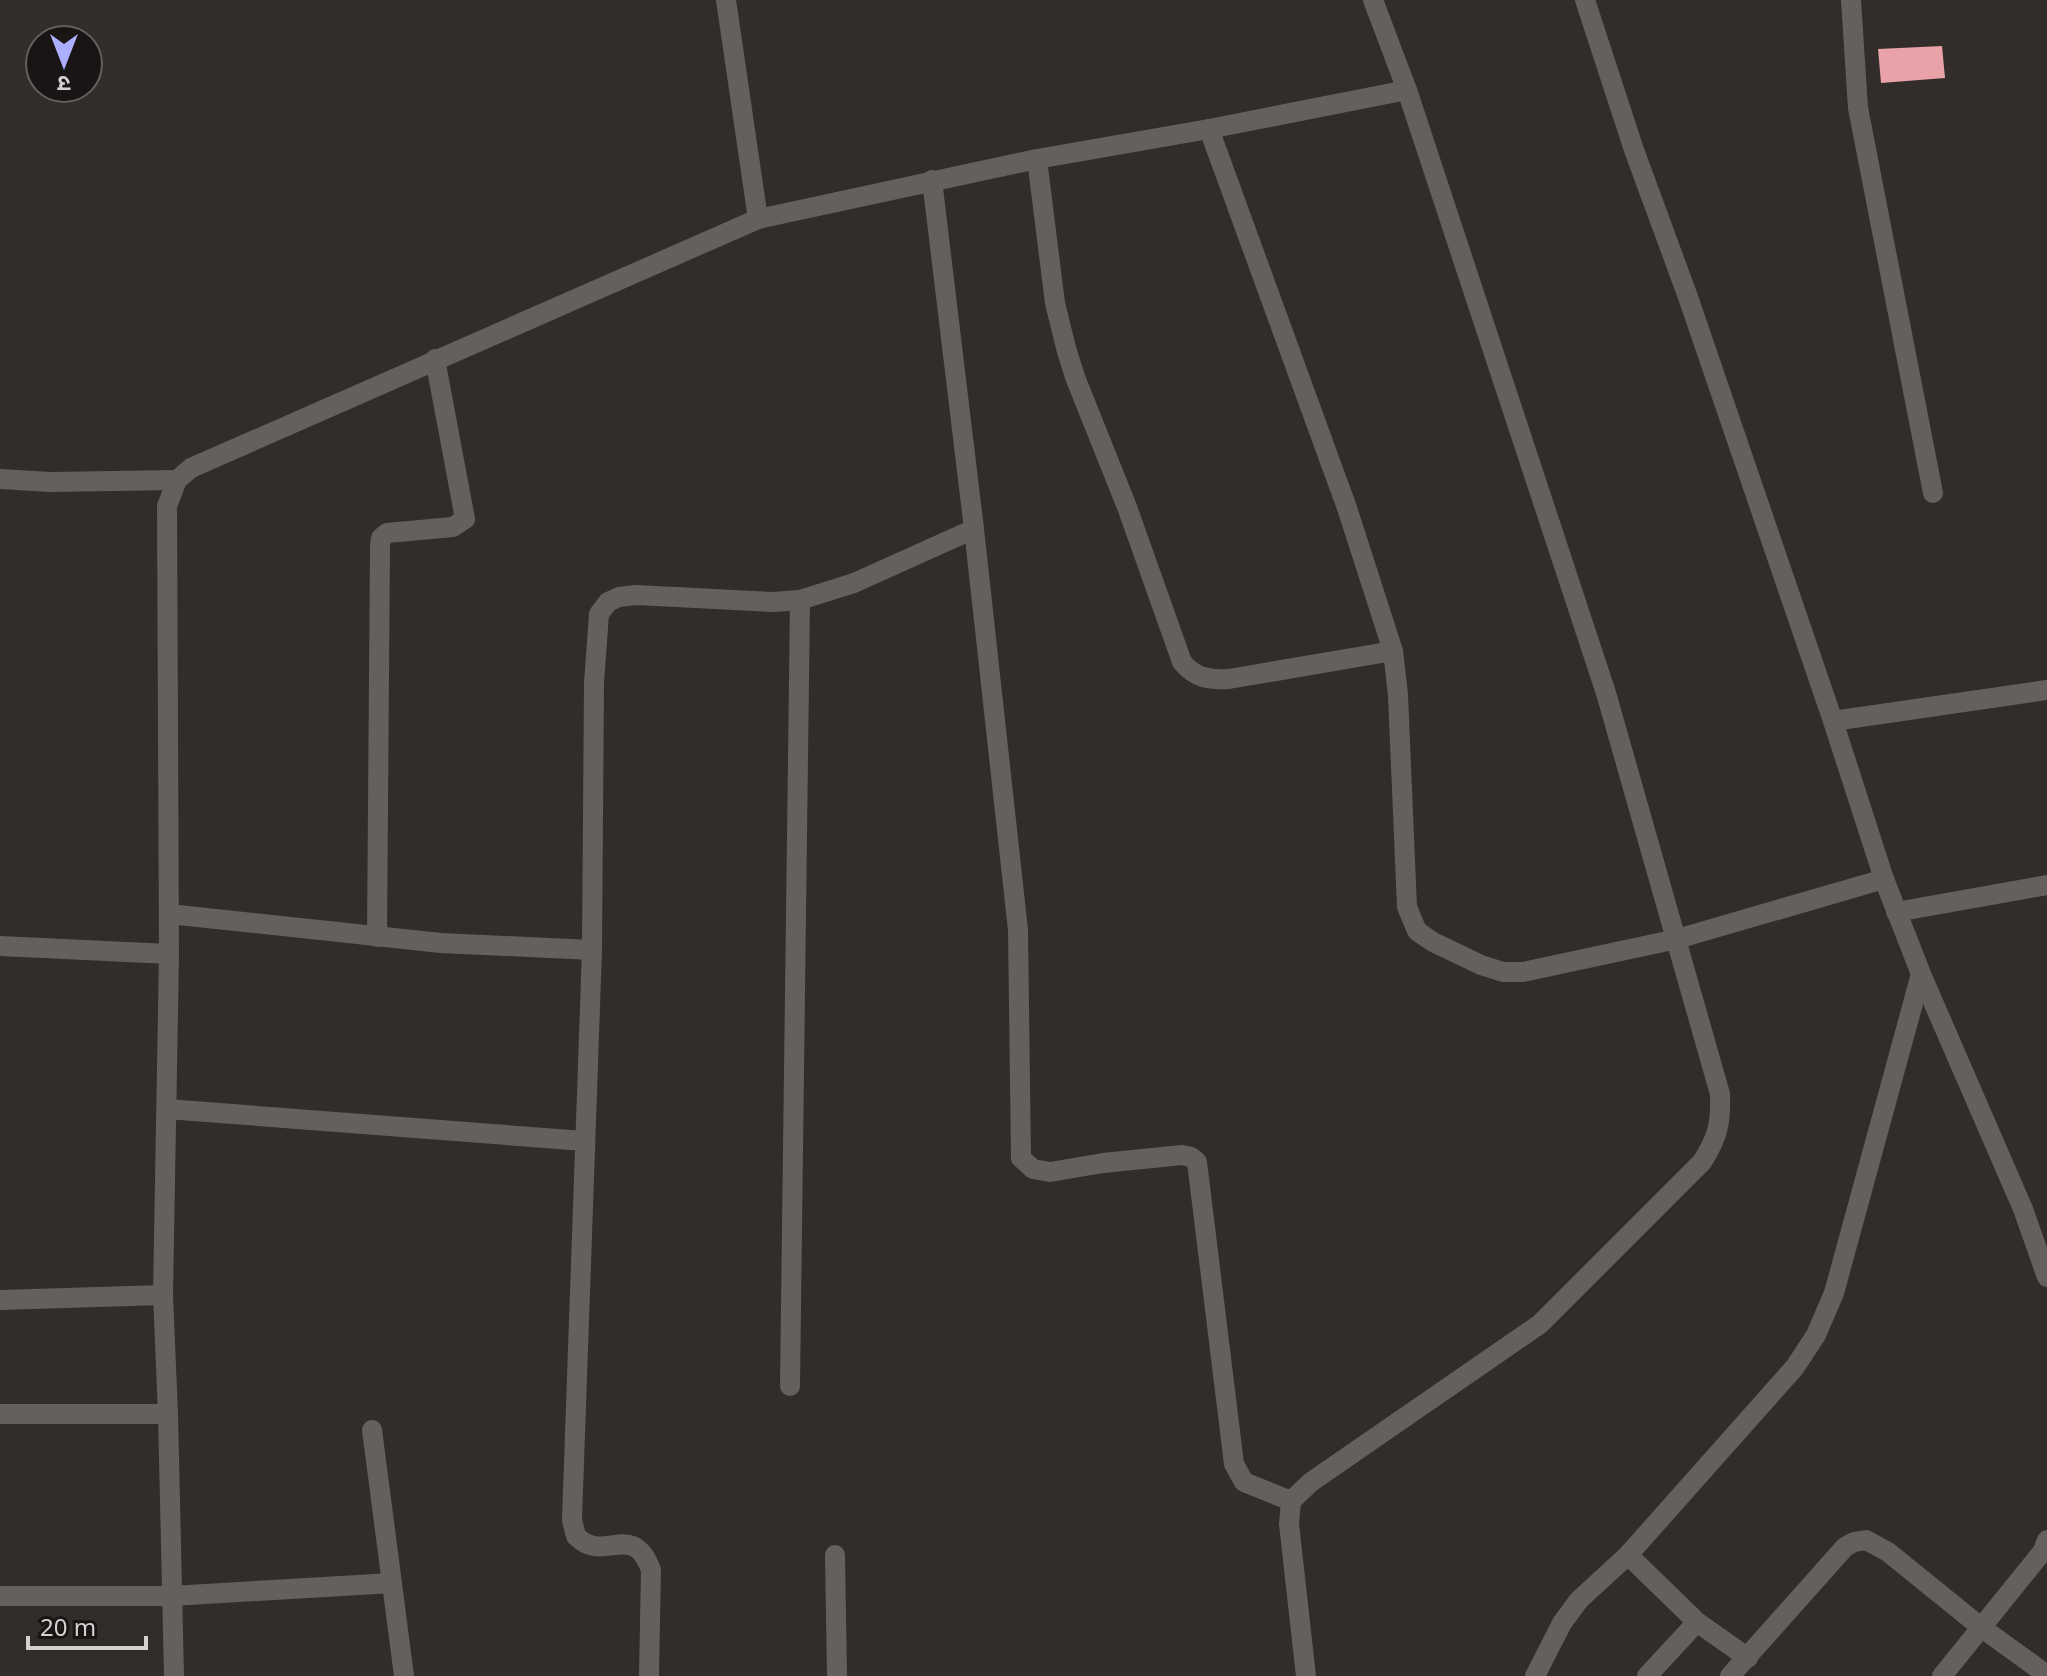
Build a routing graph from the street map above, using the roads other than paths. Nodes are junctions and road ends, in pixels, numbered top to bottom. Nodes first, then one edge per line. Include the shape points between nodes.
1 (726, 0) edge
2 (1373, 0) edge
3 (1585, 0) edge
4 (1851, 0) edge
5 (1407, 90) junction
6 (1209, 129) junction
7 (1037, 159) junction
8 (932, 180) junction
9 (758, 219) junction
10 (435, 359) junction
11 (0, 479) edge
12 (177, 480) junction
13 (1933, 493) dead end
14 (974, 529) junction
15 (800, 600) junction
16 (1393, 651) junction
17 (2047, 690) edge
18 (1833, 721) junction
19 (1884, 879) junction
20 (2047, 885) edge
21 (1896, 912) junction
22 (169, 914) junction
23 (377, 937) junction
24 (1677, 939) junction
25 (0, 946) edge
26 (592, 950) junction
27 (169, 954) junction
28 (1921, 974) junction
29 (167, 1109) junction
30 (584, 1141) junction
31 (2023, 1209) junction
32 (2047, 1215) edge
33 (2047, 1277) edge
34 (163, 1295) junction
35 (0, 1300) edge
36 (790, 1386) dead end
37 (0, 1414) edge
38 (168, 1414) junction
39 (372, 1430) dead end
40 (1291, 1501) junction
41 (2046, 1548) edge
42 (835, 1555) dead end
43 (1628, 1555) junction
44 (392, 1583) junction
45 (0, 1596) edge
46 (171, 1596) junction
47 (1697, 1622) junction
48 (1982, 1628) junction
49 (1748, 1658) junction
50 (2047, 1675) edge
51 (174, 1676) edge
52 (404, 1676) edge
53 (649, 1676) edge
54 (837, 1676) edge
55 (1306, 1676) edge
56 (1535, 1676) edge
57 (1647, 1676) edge
58 (1730, 1676) edge
59 (1942, 1676) edge

1 - 9 street
2 - 5 street
3 - 18 street
4 - 13 street via 1858,108
5 - 6 street
5 - 24 street via 1606,693
6 - 7 street
6 - 16 street via 1347,508
7 - 8 street
7 - 16 street via 1055,303 1066,348 1182,662 1209,680 1229,679
8 - 9 street
8 - 14 street
9 - 10 street
10 - 12 street via 191,468
10 - 23 street via 465,519 453,527 387,533 381,538
11 - 12 street
12 - 22 street via 167,506
14 - 15 street via 854,583
14 - 40 street via 1018,930 1021,1158 1033,1169 1050,1172 1182,1155 1197,1162 1234,1464 1244,1482
15 - 26 street via 636,595 608,602 599,614
15 - 36 street
16 - 24 street via 1407,907 1417,931 1503,972
17 - 18 street
18 - 19 street
19 - 21 street
19 - 24 street
20 - 21 street
21 - 28 street
22 - 23 street
22 - 27 street
23 - 26 street
24 - 40 street via 1720,1094 1716,1140 1702,1162 1540,1324
25 - 27 street
26 - 30 street
27 - 29 street
28 - 31 street
28 - 43 street via 1834,1293 1816,1335 1795,1367
29 - 30 street
29 - 34 street
30 - 53 street via 572,1520 576,1536 590,1546 632,1544 645,1553 651,1570
31 - 32 street
31 - 33 street
34 - 35 street
34 - 38 street
37 - 38 street
38 - 46 street
39 - 44 street
40 - 55 street
41 - 48 street
42 - 54 street
43 - 47 street
43 - 56 street via 1579,1600
44 - 46 street
44 - 52 street
45 - 46 street
46 - 51 street
47 - 49 street
47 - 57 street
48 - 49 street via 1866,1540 1845,1547
48 - 50 street
48 - 59 street
49 - 58 street

